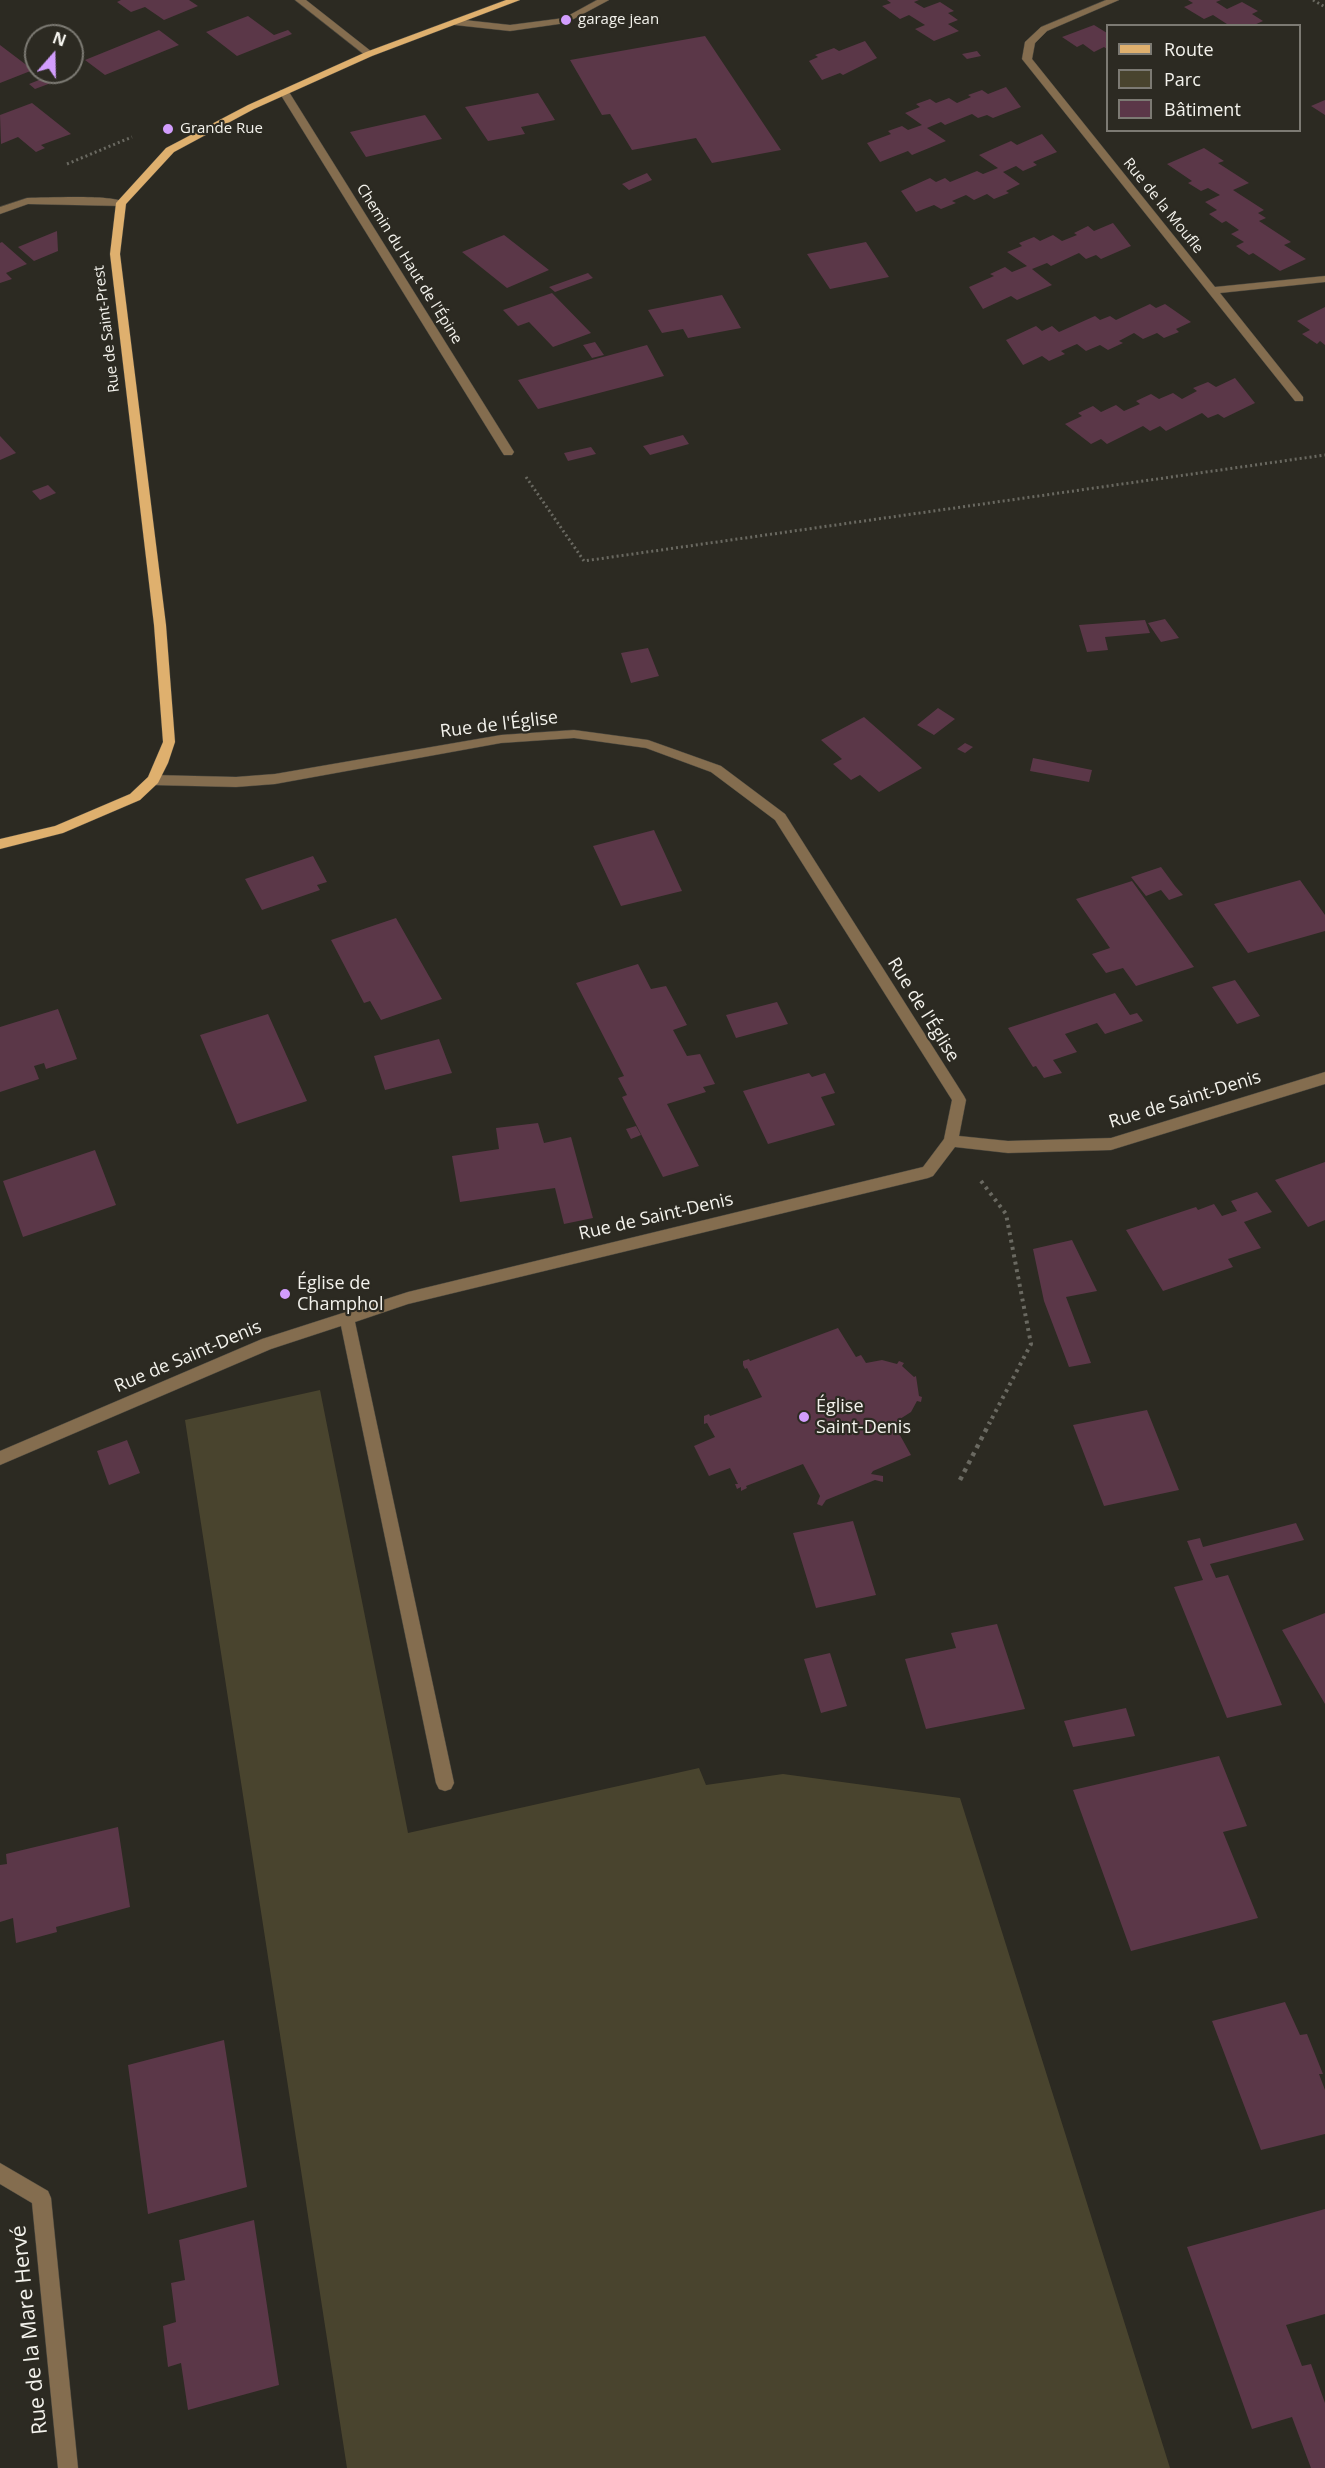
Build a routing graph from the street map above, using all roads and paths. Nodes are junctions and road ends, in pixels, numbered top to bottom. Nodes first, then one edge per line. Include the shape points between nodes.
1 (300, 0) edge
2 (515, 0) edge
3 (604, 0) edge
4 (1114, 0) edge
5 (1313, 0) edge
6 (1325, 7) edge
7 (455, 22) junction
8 (369, 54) junction
9 (284, 92) junction
10 (121, 203) junction
11 (0, 212) edge
12 (1325, 279) edge
13 (1212, 291) junction
14 (1299, 399) dead end
15 (508, 452) joint
16 (1325, 455) edge
17 (153, 780) junction
18 (0, 844) edge
19 (1325, 1078) edge
20 (951, 1141) junction
21 (347, 1318) junction
22 (0, 1458) edge
23 (960, 1480) dead end
24 (445, 1784) dead end
25 (0, 2173) edge
26 (68, 2468) edge

1 - 8 street
2 - 7 main road
3 - 7 street via 566,20 510,28
4 - 13 street, Rue de la Moufle via 1044,29 1030,42 1026,59
5 - 6 path
7 - 8 main road
8 - 9 main road
9 - 10 main road via 170,150
9 - 15 street, Chemin du Haut de l'Épine
10 - 11 street via 27,201
10 - 17 main road, Rue de Saint-Prest via 115,254 169,718 169,742
12 - 13 street
13 - 14 street, Rue de la Moufle
15 - 16 path via 584,561
17 - 18 main road via 135,797 111,808 58,830
17 - 20 street, Rue de l'Église via 275,779 501,739 573,734 648,744 716,769 780,817 959,1100
19 - 20 street, Rue de Saint-Denis via 1111,1144 1008,1147
20 - 21 street, Rue de Saint-Denis via 928,1172 408,1298
20 - 23 path via 1006,1214 1031,1344
21 - 22 street, Rue de Saint-Denis via 267,1344
21 - 24 street
25 - 26 street, Rue de la Mare Hervé via 40,2198

